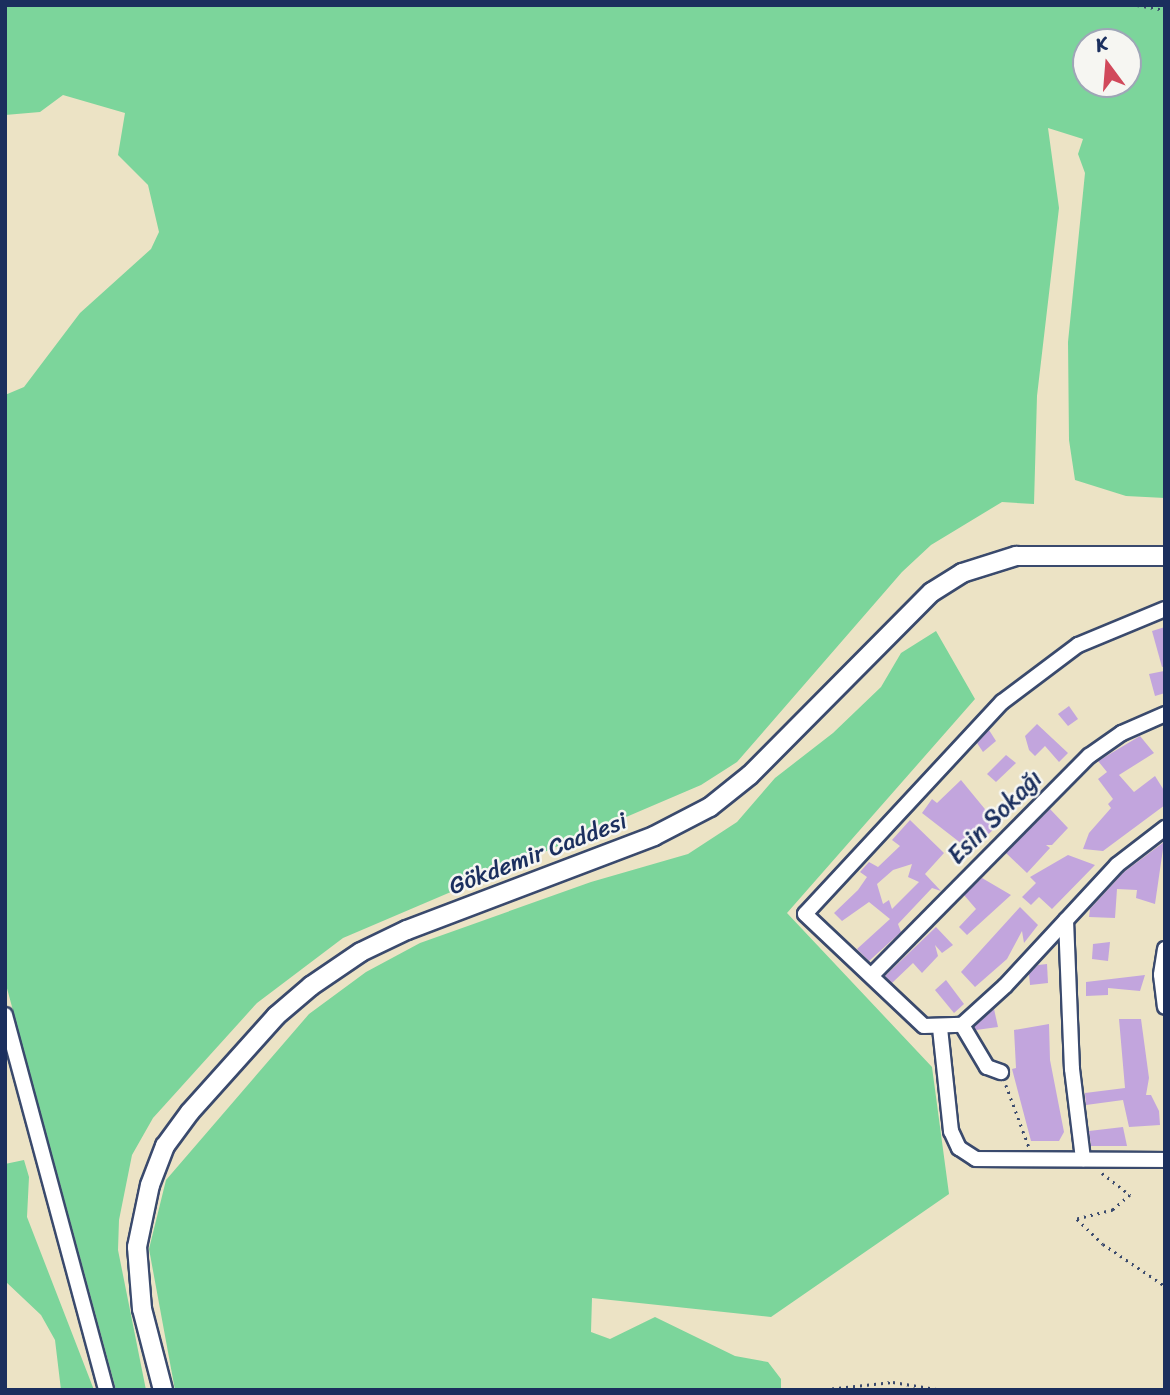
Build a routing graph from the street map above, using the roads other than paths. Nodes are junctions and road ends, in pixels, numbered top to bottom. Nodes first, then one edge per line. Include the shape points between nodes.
1 (1165, 556) edge
2 (1165, 609) edge
3 (1165, 713) edge
4 (1165, 828) edge
5 (1066, 920) junction
6 (1165, 949) edge
7 (873, 974) junction
8 (1165, 1007) edge
9 (5, 1015) edge
10 (962, 1025) junction
11 (940, 1028) junction
12 (1001, 1072) road end
13 (1083, 1159) junction
14 (1165, 1160) edge
15 (106, 1390) edge
16 (163, 1390) edge

1 - 16 main road, Gökdemir Caddesi via 1016,556 962,573 932,592 777,749 710,807 654,836 407,930 361,952 311,985 276,1016 190,1112 165,1146 150,1185 137,1247 142,1309
2 - 7 street via 1078,645 1002,702 805,914
3 - 7 street, Esin Sokağı via 1122,733 1089,756
4 - 5 street via 1117,865
5 - 10 street
5 - 13 street via 1072,1069
6 - 8 street via 1161,975
7 - 11 street via 924,1026
9 - 15 street
10 - 11 street
10 - 12 street via 987,1067
11 - 13 street via 951,1131 959,1148 976,1159
13 - 14 street

